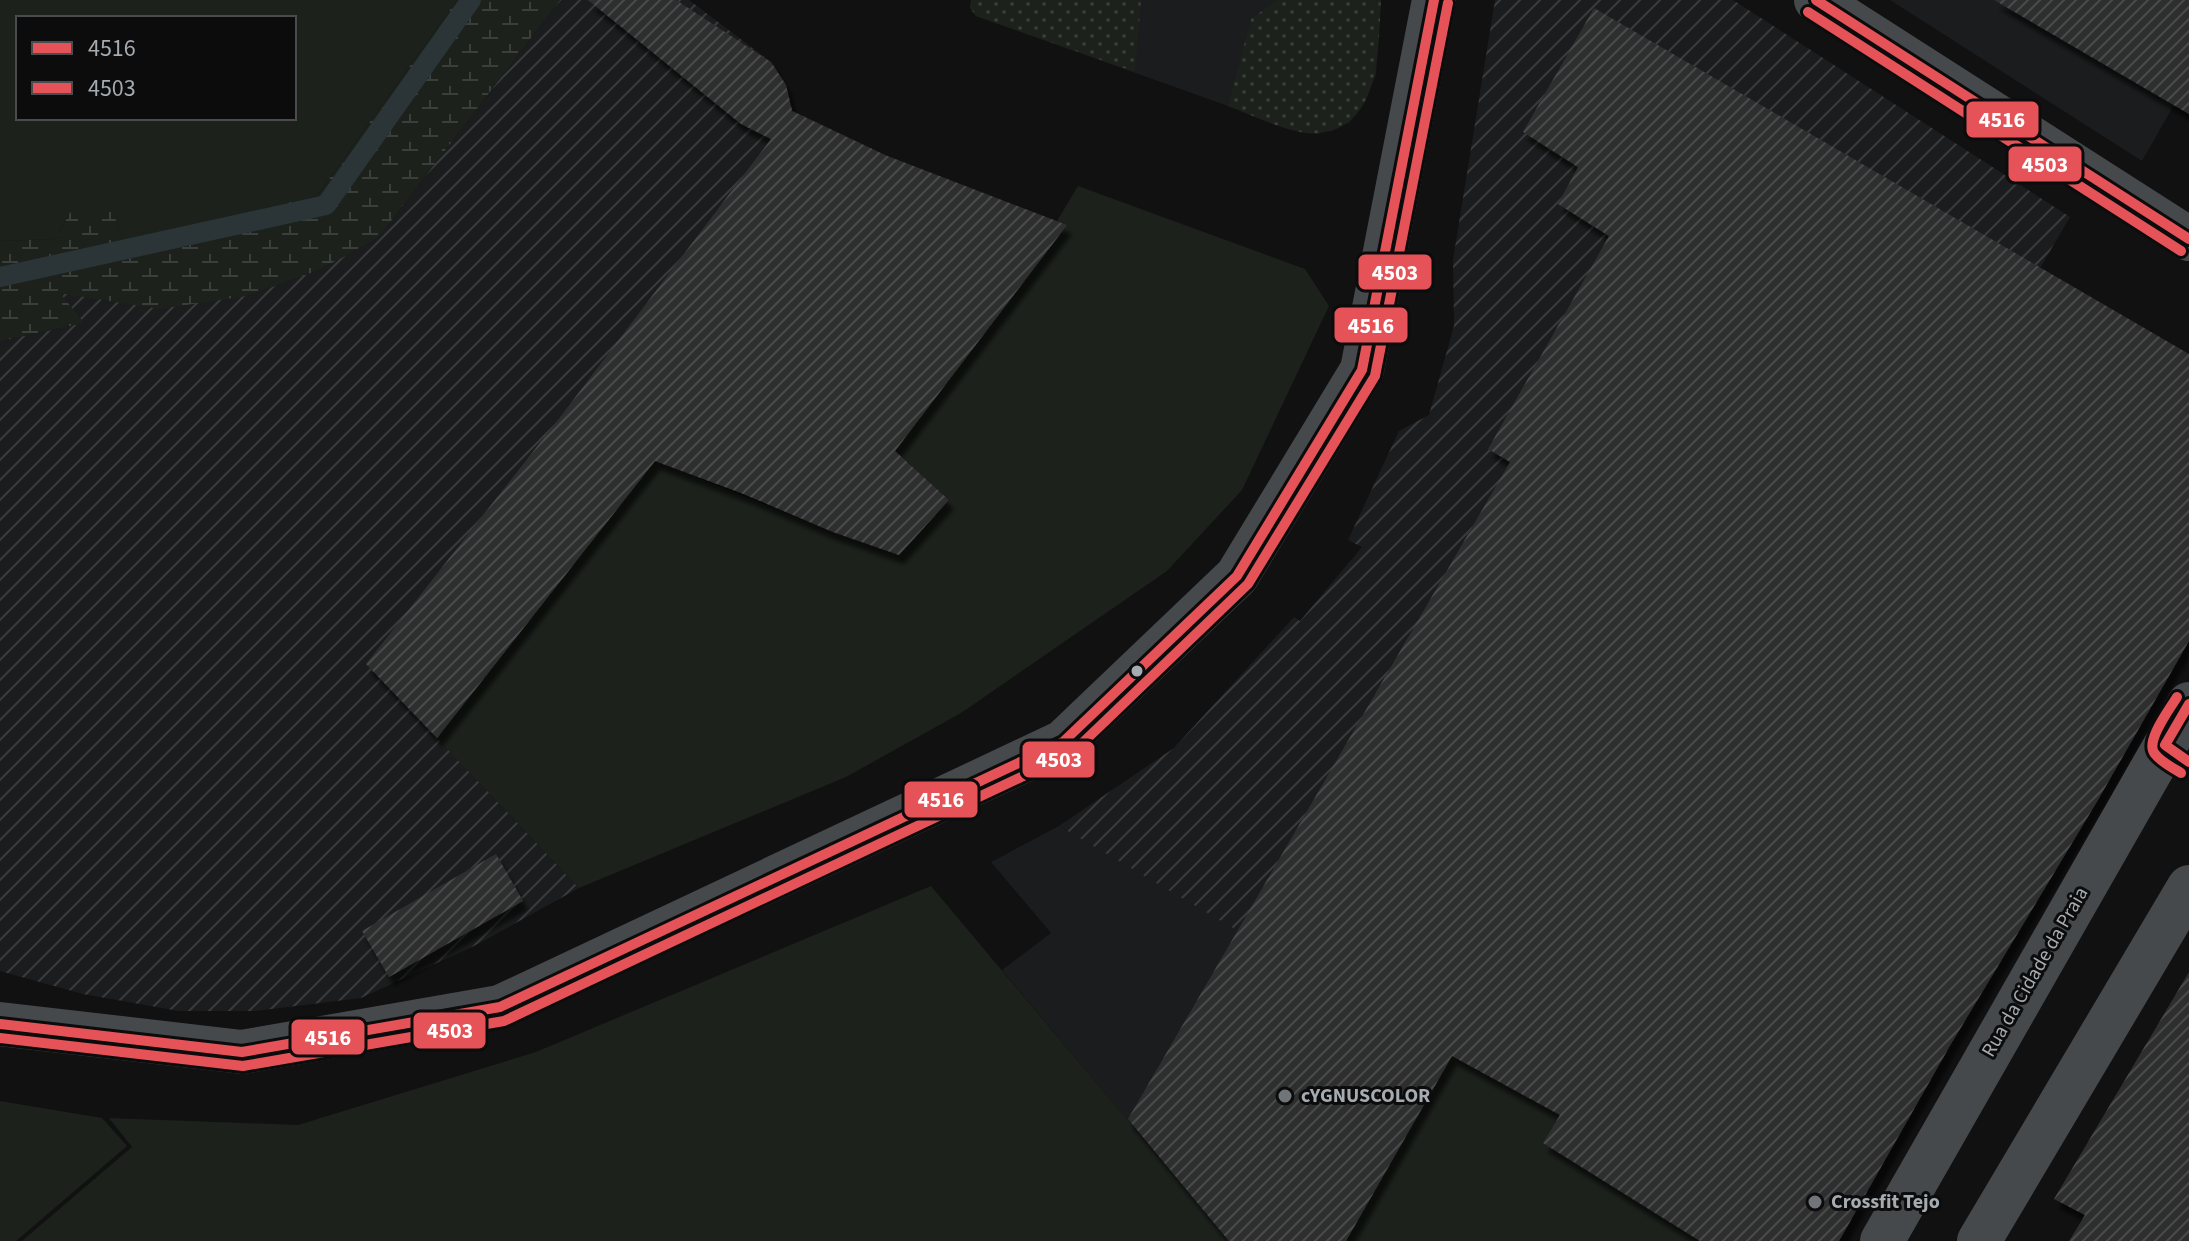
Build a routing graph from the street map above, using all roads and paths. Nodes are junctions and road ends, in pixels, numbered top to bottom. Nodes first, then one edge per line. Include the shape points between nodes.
1 (1434, 0) edge
2 (1816, 0) edge
3 (2189, 239) edge
4 (2189, 704) edge
5 (2177, 754) edge
6 (2189, 887) edge
7 (0, 1024) edge
8 (1882, 1241) edge
9 (1979, 1241) edge

1 - 7 street via 1362,370 1237,576 1063,742 500,1007 242,1052
2 - 3 street
4 - 5 street, Rua da Cidade da Praia
5 - 8 street, Rua da Cidade da Praia
6 - 9 street

